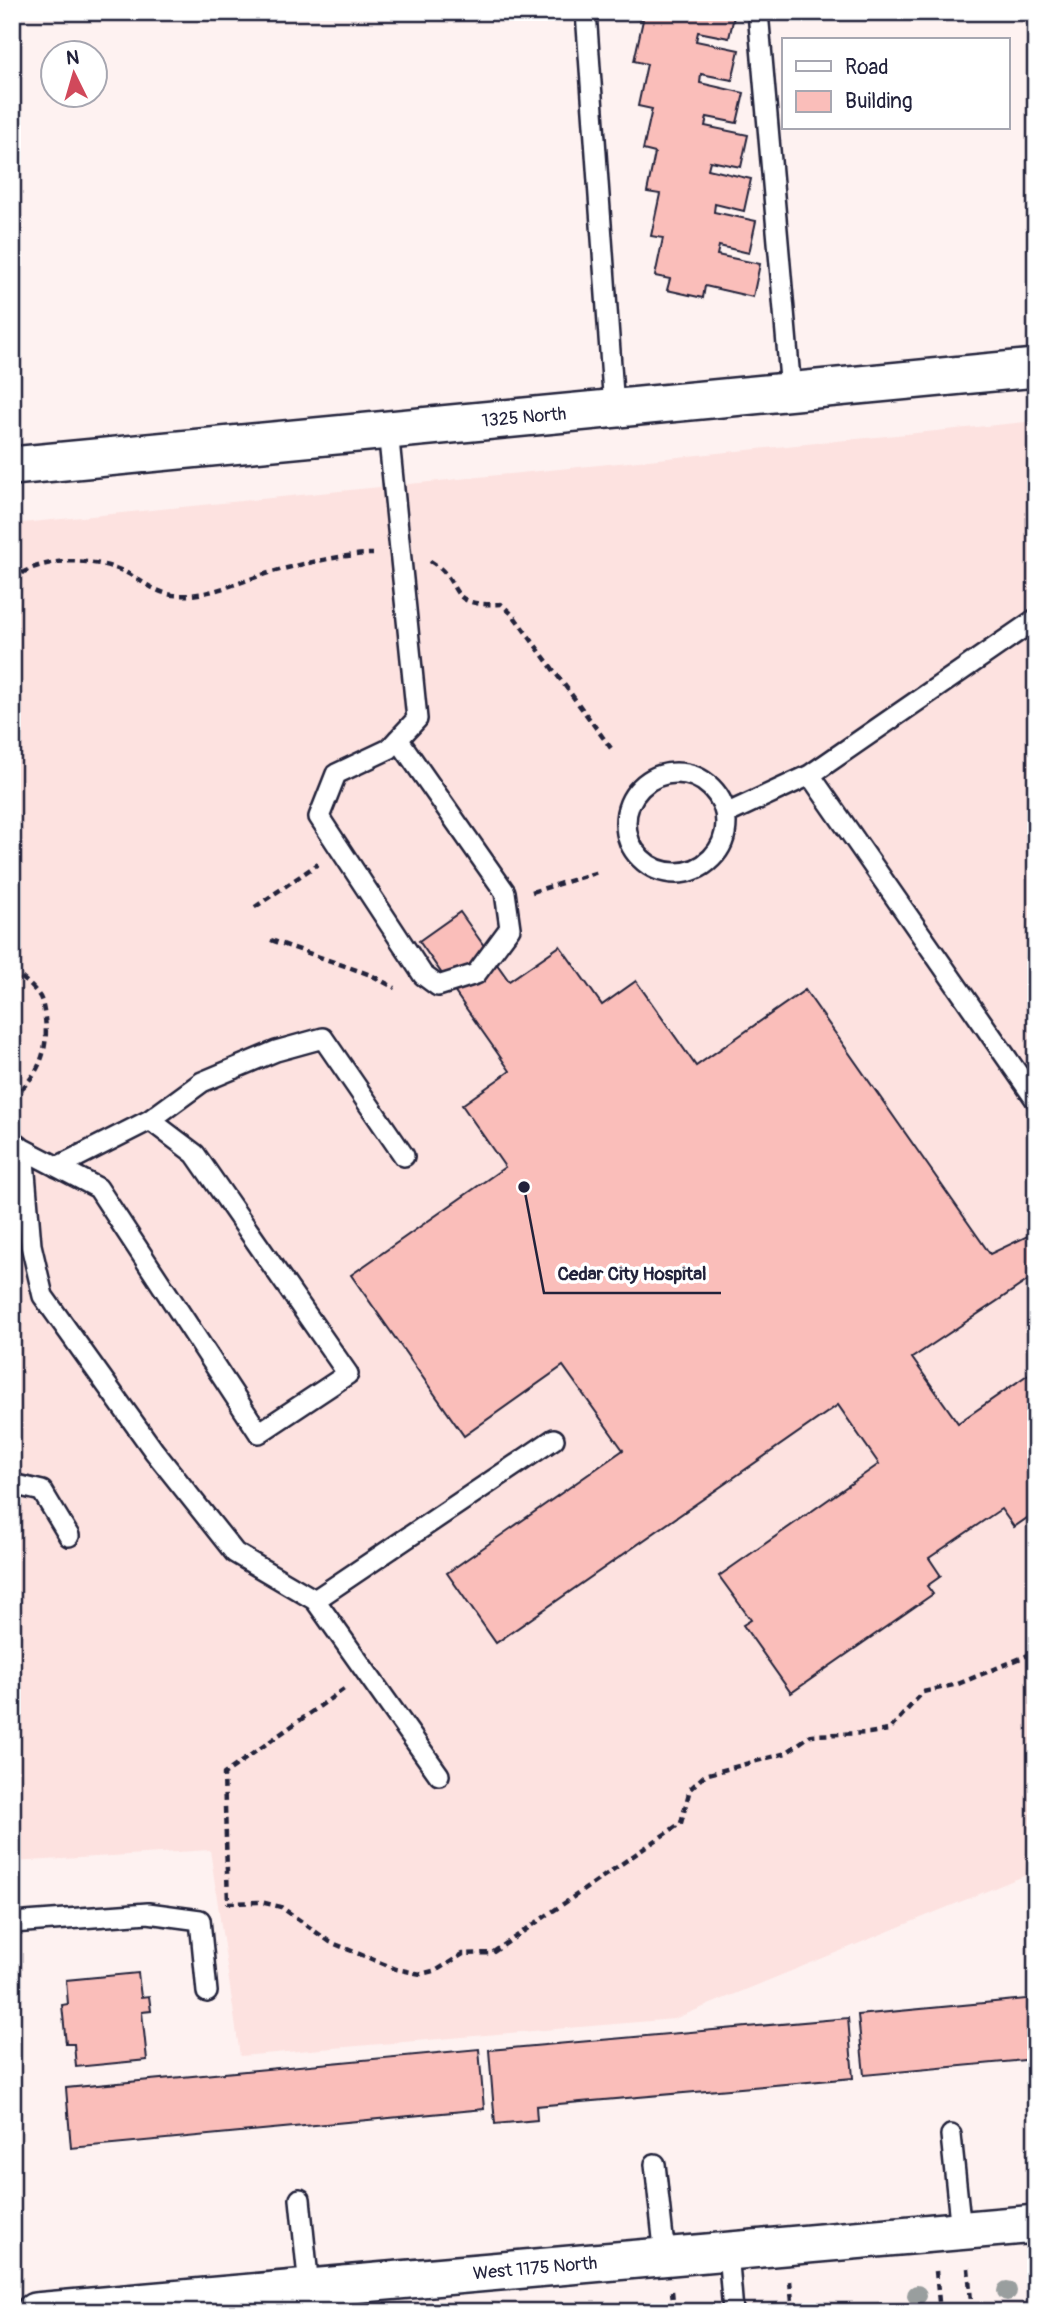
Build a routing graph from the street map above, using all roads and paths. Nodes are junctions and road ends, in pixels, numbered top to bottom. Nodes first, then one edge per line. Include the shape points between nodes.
1 (586, 12) edge
2 (758, 12) edge
3 (1036, 368) edge
4 (791, 391) junction
5 (614, 408) junction
6 (388, 430) junction
7 (12, 466) edge
8 (401, 553) junction
9 (12, 580) edge
10 (1036, 619) edge
11 (398, 739) junction
12 (613, 751) dead end
13 (810, 775) junction
14 (726, 814) junction
15 (315, 866) dead end
16 (598, 872) dead end
17 (506, 899) junction
18 (255, 906) dead end
19 (271, 940) dead end
20 (335, 962) dead end
21 (12, 970) edge
22 (13, 1096) edge
23 (1036, 1100) edge
24 (150, 1120) junction
25 (18, 1144) edge
26 (404, 1156) dead end
27 (57, 1167) junction
28 (554, 1438) dead end
29 (12, 1485) edge
30 (69, 1536) dead end
31 (314, 1600) junction
32 (1036, 1649) edge
33 (367, 1674) junction
34 (439, 1775) dead end
35 (12, 1923) edge
36 (206, 1992) dead end
37 (951, 2135) dead end
38 (655, 2164) dead end
39 (300, 2199) dead end
40 (1036, 2224) edge
41 (964, 2247) junction
42 (728, 2251) junction
43 (936, 2267) dead end
44 (669, 2274) junction
45 (790, 2280) dead end
46 (294, 2296) edge
47 (34, 2312) edge
48 (674, 2312) edge
49 (733, 2312) edge
50 (793, 2312) edge
51 (940, 2312) edge
52 (972, 2312) edge

1 - 5 lane
2 - 4 lane
3 - 4 street, 1325 North
4 - 5 street, 1325 North
5 - 6 street, 1325 North
6 - 7 street, 1325 North
6 - 8 lane
8 - 9 path via 317,562 197,594 172,595 145,586 124,572 72,560 34,567
8 - 11 lane via 417,719
8 - 12 path via 432,562 447,574 456,594 468,602 501,604 513,615
10 - 13 lane
11 - 17 lane
11 - 17 lane via 389,749 336,774 319,817 423,975 438,985 475,974 510,928
13 - 14 lane
13 - 23 lane
14 - 14 lane via 721,799 698,777 666,773 651,778 630,801 626,833 643,862 659,871 685,872 709,861 720,848
15 - 18 path
16 - 17 path
19 - 20 path
21 - 22 path via 42,999 46,1046 40,1066
24 - 26 lane via 202,1082 276,1051 323,1038
24 - 27 lane
24 - 27 lane via 195,1154 348,1374 259,1433 98,1188
25 - 27 lane
25 - 31 lane via 31,1245 43,1296 154,1451 235,1553
28 - 31 lane
29 - 30 lane via 42,1491
31 - 33 lane
32 - 33 path via 958,1684 923,1692 889,1730 811,1735 786,1753 705,1775 690,1789 681,1823 492,1953 463,1954 421,1974 396,1969 330,1942 281,1908 261,1902 228,1903 224,1773
33 - 34 lane
35 - 36 lane via 148,1913 200,1920
37 - 41 lane
38 - 44 lane
39 - 46 lane
40 - 41 street, West 1175 North
41 - 42 street, West 1175 North
41 - 52 path
42 - 44 street, West 1175 North
42 - 49 lane
43 - 51 path
44 - 46 street, West 1175 North
44 - 48 path
45 - 50 path
46 - 47 street, West 1175 North

